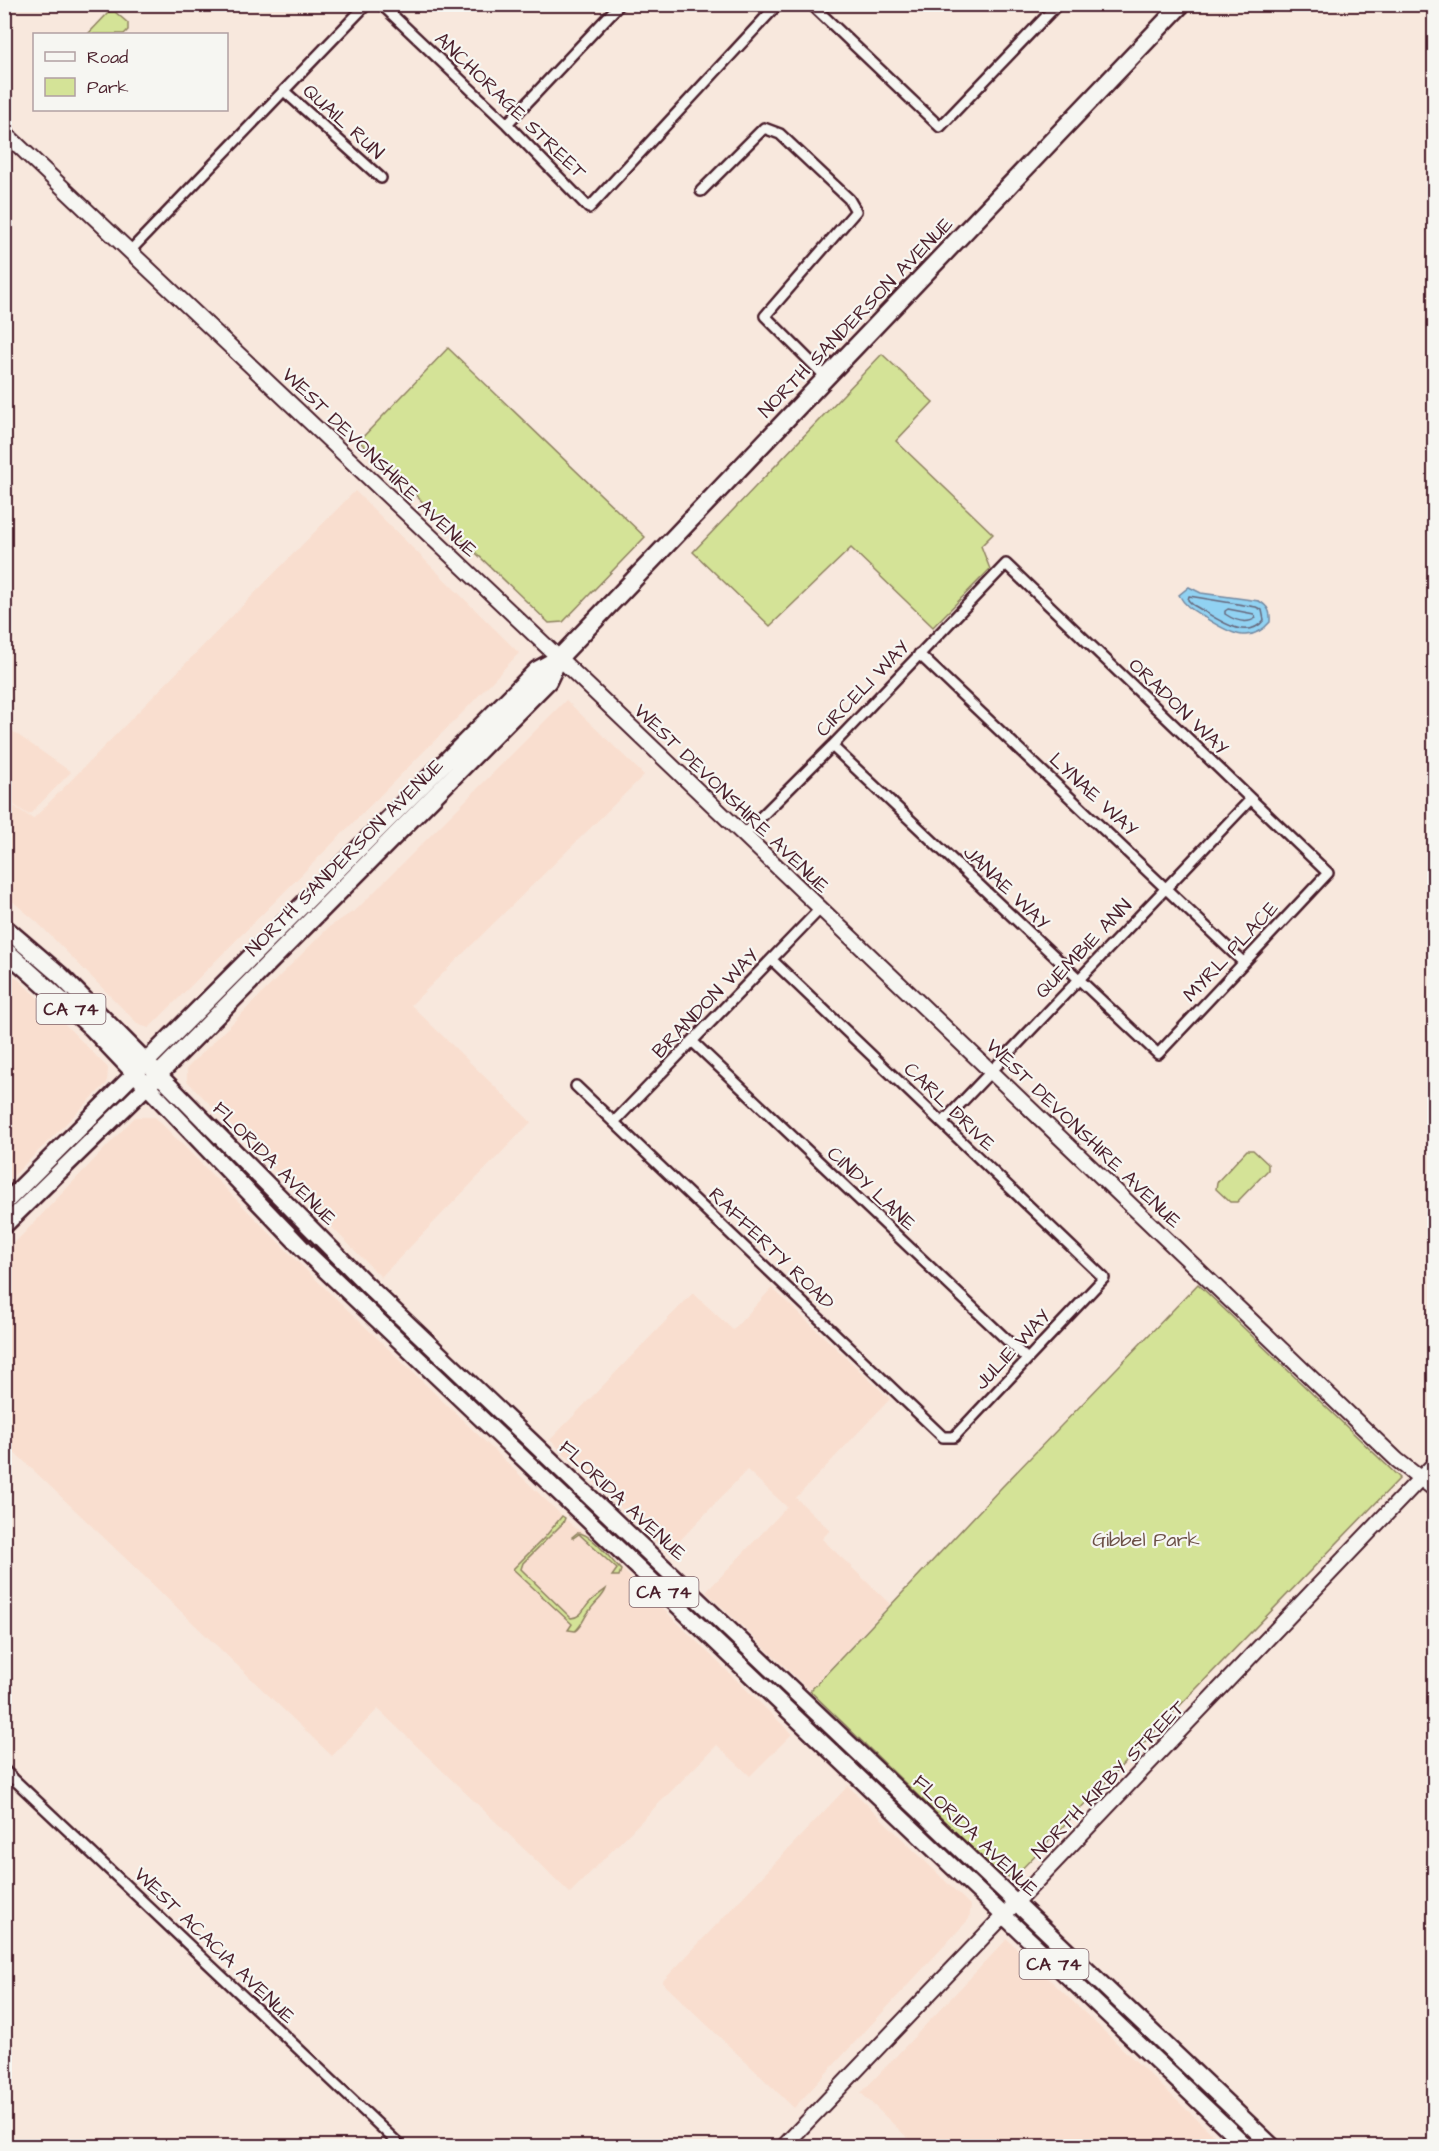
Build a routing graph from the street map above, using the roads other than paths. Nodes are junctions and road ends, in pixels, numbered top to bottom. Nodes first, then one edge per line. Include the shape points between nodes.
1 (367, 4) edge
2 (381, 4) edge
3 (620, 4) edge
4 (778, 4) edge
5 (811, 4) edge
6 (1058, 4) edge
7 (1182, 4) edge
8 (284, 91) junction
9 (507, 124) junction
10 (4, 132) edge
11 (381, 178) dead end
12 (701, 191) dead end
13 (130, 251) junction
14 (827, 378) junction
15 (1006, 564) joint
16 (919, 654) junction
17 (559, 658) junction
18 (832, 746) junction
19 (1251, 799) junction
20 (743, 835) junction
21 (1328, 873) joint
22 (1166, 887) junction
23 (820, 909) junction
24 (289, 917) junction
25 (4, 927) edge
26 (4, 949) edge
27 (772, 960) junction
28 (270, 962) junction
29 (1244, 962) junction
30 (254, 979) junction
31 (1077, 980) junction
32 (693, 1042) junction
33 (1158, 1054) joint
34 (141, 1067) junction
35 (991, 1072) junction
36 (153, 1080) junction
37 (576, 1086) dead end
38 (614, 1122) junction
39 (942, 1123) junction
40 (34, 1175) junction
41 (4, 1204) edge
42 (4, 1214) edge
43 (4, 1226) edge
44 (1104, 1278) joint
45 (1028, 1359) junction
46 (943, 1437) joint
47 (1434, 1464) edge
48 (1420, 1478) junction
49 (1434, 1489) edge
50 (653, 1582) junction
51 (722, 1623) junction
52 (735, 1659) junction
53 (791, 1689) junction
54 (4, 1770) edge
55 (1017, 1903) junction
56 (1004, 1916) junction
57 (1105, 2012) junction
58 (1185, 2088) junction
59 (1211, 2088) junction
60 (401, 2146) edge
61 (784, 2146) edge
62 (1246, 2146) edge
63 (1262, 2146) edge
64 (1272, 2146) edge

1 - 8 street
2 - 9 street, ANCHORAGE STREET
3 - 9 street
4 - 9 street, ANCHORAGE STREET via 589,208
5 - 6 street via 940,127
7 - 14 highway, NORTH SANDERSON AVENUE
8 - 11 street, QUAIL RUN
8 - 13 street
10 - 13 street, WEST DEVONSHIRE AVENUE
12 - 14 street via 764,128 780,134 849,199 856,211 765,316
13 - 17 street, WEST DEVONSHIRE AVENUE
14 - 17 highway, NORTH SANDERSON AVENUE
15 - 16 street, CIRCELI WAY
15 - 19 street, ORADON WAY
16 - 18 street, CIRCELI WAY
16 - 22 street, LYNAE WAY
17 - 20 street, WEST DEVONSHIRE AVENUE
17 - 24 highway, NORTH SANDERSON AVENUE via 537,670
17 - 28 highway, NORTH SANDERSON AVENUE via 548,681
18 - 20 street, CIRCELI WAY
18 - 31 street, JANAE WAY
19 - 21 street, ORADON WAY
19 - 22 street, QUEMBIE ANN
20 - 23 street, WEST DEVONSHIRE AVENUE
21 - 29 street, MYRL PLACE
22 - 29 street, LYNAE WAY
22 - 31 street, QUEMBIE ANN
23 - 27 street, BRANDON WAY
23 - 35 street, WEST DEVONSHIRE AVENUE
24 - 28 highway via 298,918
24 - 30 highway via 250,969
24 - 34 highway, NORTH SANDERSON AVENUE
25 - 34 highway, FLORIDA AVENUE via 60,975
26 - 34 highway, FLORIDA AVENUE / CA 74
27 - 32 street, BRANDON WAY
27 - 39 street, CARL DRIVE
28 - 30 highway, NORTH SANDERSON AVENUE
29 - 33 street, MYRL PLACE
30 - 36 highway, NORTH SANDERSON AVENUE
31 - 33 street, JANAE WAY
31 - 35 street, QUEMBIE ANN
32 - 38 street, BRANDON WAY
32 - 45 street, CINDY LANE
34 - 36 highway, FLORIDA AVENUE / CA 74
34 - 40 main road
35 - 39 street, QUEMBIE ANN
35 - 48 street, WEST DEVONSHIRE AVENUE
36 - 43 main road
36 - 50 main road, FLORIDA AVENUE / CA 74 via 303,1249
36 - 51 main road, FLORIDA AVENUE
37 - 38 street, RAFFERTY ROAD
38 - 46 street, RAFFERTY ROAD
39 - 44 street, CARL DRIVE
40 - 41 main road
40 - 42 main road
44 - 45 street, JULIE WAY
45 - 46 street, JULIE WAY via 954,1437
47 - 48 street, NORTH KIRBY STREET
48 - 49 street, WEST DEVONSHIRE AVENUE
48 - 55 street, NORTH KIRBY STREET
50 - 51 main road via 670,1588 713,1628
50 - 52 main road, FLORIDA AVENUE / CA 74
51 - 53 main road, FLORIDA AVENUE
52 - 53 main road via 746,1660 770,1684
52 - 56 main road, FLORIDA AVENUE / CA 74
53 - 55 main road, FLORIDA AVENUE
54 - 60 street, WEST ACACIA AVENUE
55 - 56 street, NORTH KIRBY STREET
55 - 59 main road, FLORIDA AVENUE
56 - 57 main road, FLORIDA AVENUE / CA 74
56 - 61 street, NORTH KIRBY STREET
57 - 58 main road, FLORIDA AVENUE / CA 74
57 - 59 main road via 1133,2027 1187,2080
58 - 62 main road, FLORIDA AVENUE / CA 74
58 - 63 main road via 1217,2104
59 - 64 main road, FLORIDA AVENUE

